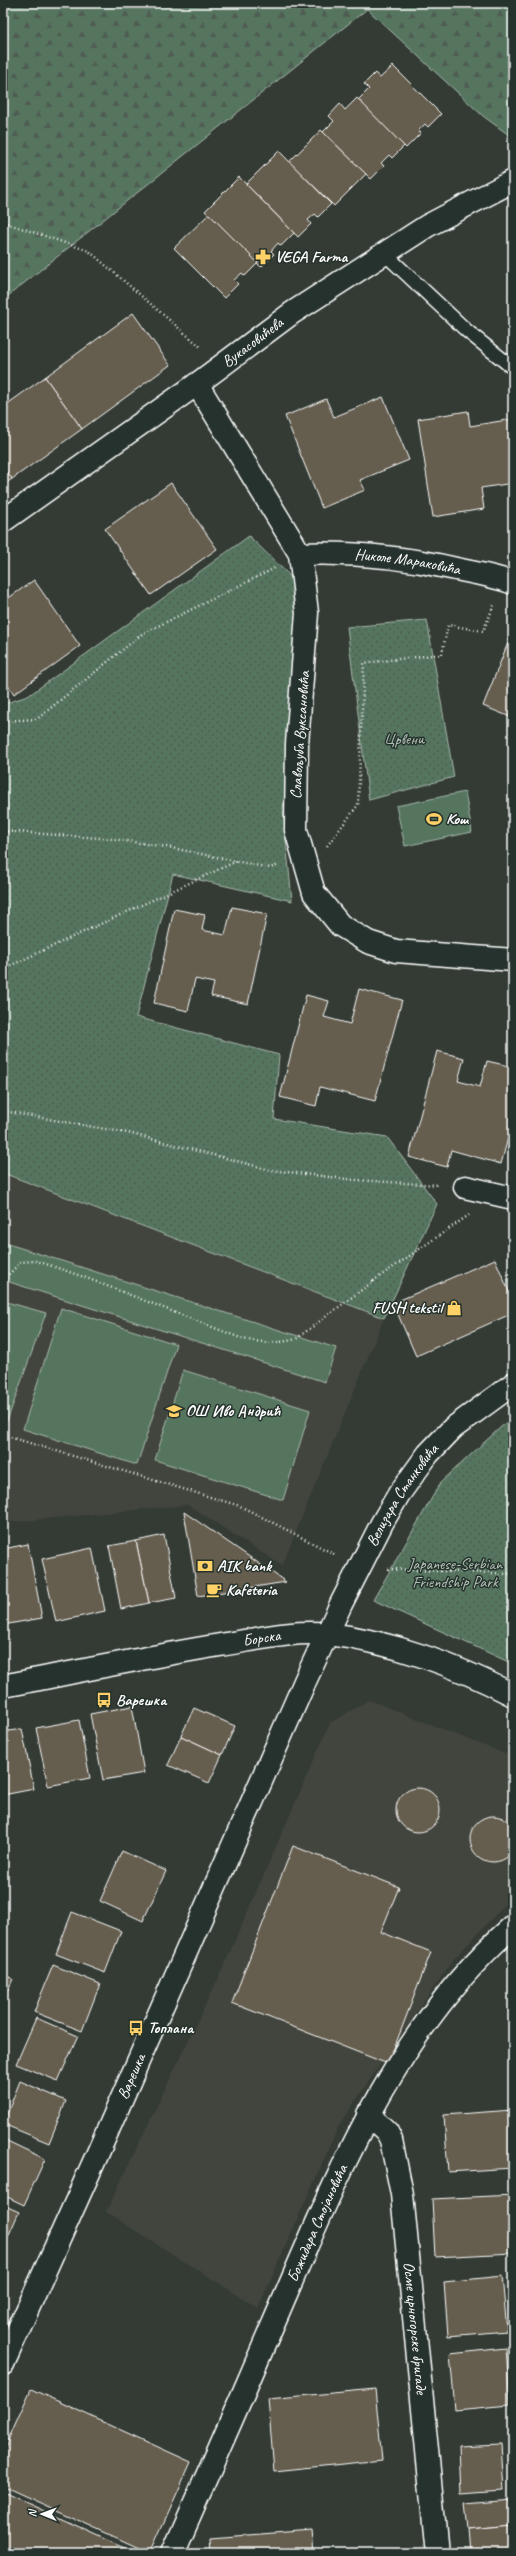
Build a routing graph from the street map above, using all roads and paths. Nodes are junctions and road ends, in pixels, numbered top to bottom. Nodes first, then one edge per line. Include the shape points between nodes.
1 (513, 181) edge
2 (3, 222) edge
3 (384, 253) junction
4 (222, 365) junction
5 (513, 368) edge
6 (197, 384) junction
7 (3, 521) edge
8 (300, 554) junction
9 (513, 583) edge
10 (483, 631) dead end
11 (3, 721) edge
12 (3, 831) edge
13 (302, 858) junction
14 (237, 861) junction
15 (513, 960) edge
16 (3, 969) edge
17 (3, 1111) edge
18 (464, 1187) joint
19 (505, 1196) edge
20 (3, 1280) edge
21 (513, 1384) edge
22 (3, 1435) edge
23 (360, 1568) junction
24 (513, 1574) edge
25 (327, 1634) junction
26 (3, 1686) edge
27 (513, 1695) edge
28 (513, 1926) edge
29 (368, 2114) junction
30 (3, 2364) edge
31 (173, 2553) edge
32 (437, 2553) edge

1 - 3 street, Вукасовићева via 427,226
2 - 4 path via 89,251
3 - 4 street, Вукасовићева via 292,313
3 - 5 lane via 467,332
4 - 6 street, Вукасовићева
6 - 7 street, Вукасовићева
6 - 8 street, Славољуба Вуксановића
8 - 9 street, Николе Мараковића via 366,553 416,560
8 - 11 path via 236,589 142,634 37,719
8 - 13 street, Славољуба Вуксановића via 307,613 296,799 296,830
10 - 13 path via 448,625 442,654 364,663 358,805 315,862
12 - 14 path via 113,839
13 - 14 path via 270,868
13 - 15 street, Славољуба Вуксановића via 314,893 340,925 368,942 396,951
14 - 16 path
17 - 18 path via 128,1133 271,1170 355,1180
18 - 19 street
19 - 20 path via 373,1281 375,1280 296,1340 283,1343 266,1344 243,1339 37,1261 21,1262
21 - 23 street, Велизара Станковића via 453,1428 428,1454 385,1518
22 - 23 path via 240,1506
23 - 24 path
23 - 25 street, Велизара Станковића
25 - 26 street, Борска via 290,1635 228,1644
25 - 27 street, Борска via 386,1646 436,1661 482,1679
25 - 30 street, Варешка
28 - 29 street, Божидара Стојановића via 469,1970 440,2006
29 - 31 street, Божидара Стојановића via 320,2215
29 - 32 street, Осме црногорске бригаде via 387,2132 391,2140 402,2194

